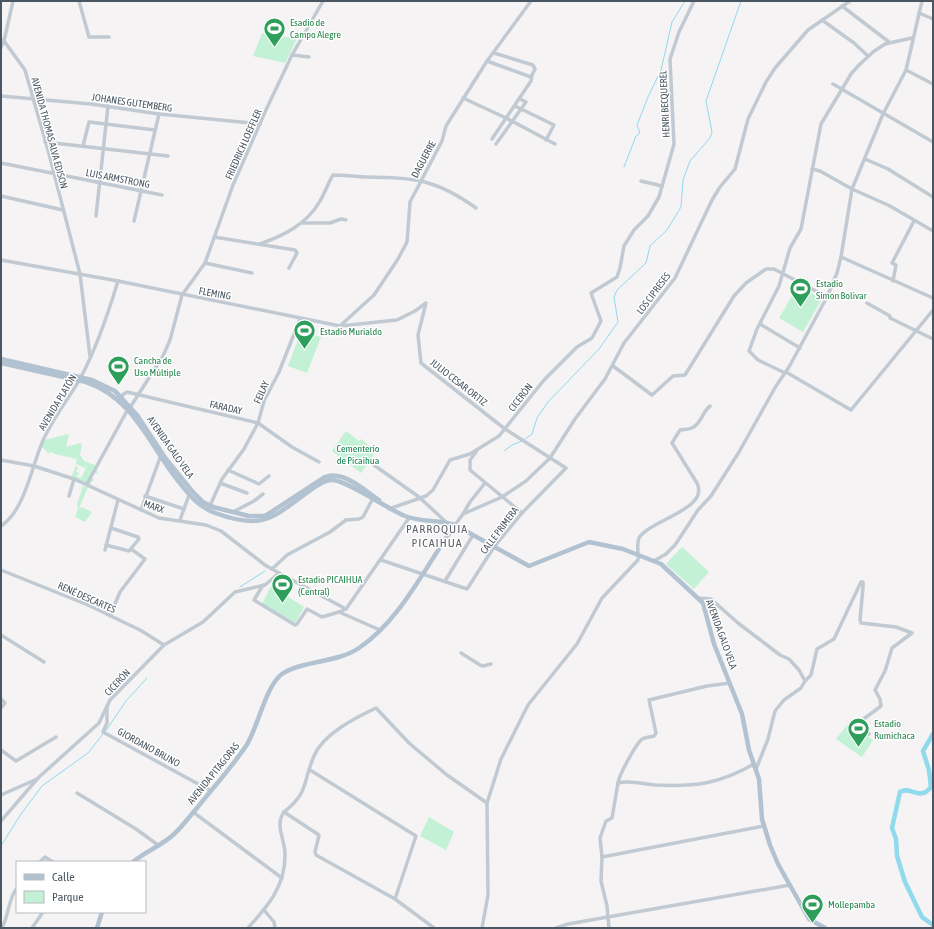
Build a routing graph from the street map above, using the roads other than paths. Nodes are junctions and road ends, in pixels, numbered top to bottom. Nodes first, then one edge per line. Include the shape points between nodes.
1 (13, 1) edge
2 (79, 1) edge
3 (323, 1) edge
4 (531, 1) edge
5 (694, 1) edge
6 (850, 1) edge
7 (922, 1) edge
8 (842, 6) junction
9 (919, 13) junction
10 (933, 19) edge
11 (822, 20) junction
12 (109, 37) dead end
13 (912, 38) junction
14 (2, 40) edge
15 (889, 42) junction
16 (1, 47) edge
17 (494, 54) junction
18 (292, 55) junction
19 (868, 56) junction
20 (309, 57) dead end
21 (488, 61) junction
22 (906, 70) junction
23 (531, 77) junction
24 (833, 84) dead end
25 (933, 84) edge
26 (843, 90) junction
27 (1, 96) edge
28 (462, 98) junction
29 (520, 99) junction
30 (34, 100) junction
31 (108, 106) junction
32 (515, 106) junction
33 (521, 109) junction
34 (159, 114) junction
35 (883, 114) junction
36 (506, 118) junction
37 (512, 121) junction
38 (106, 123) junction
39 (260, 124) junction
40 (155, 130) junction
41 (492, 139) dead end
42 (546, 140) junction
43 (45, 142) junction
44 (933, 142) edge
45 (496, 144) dead end
46 (555, 144) dead end
47 (83, 146) junction
48 (103, 148) junction
49 (150, 153) junction
50 (168, 156) dead end
51 (865, 159) junction
52 (1, 163) edge
53 (812, 169) junction
54 (54, 175) junction
55 (420, 180) junction
56 (641, 180) dead end
57 (99, 182) junction
58 (662, 186) junction
59 (852, 189) junction
60 (141, 191) junction
61 (162, 195) dead end
62 (1, 196) edge
63 (933, 197) edge
64 (476, 208) dead end
65 (62, 210) junction
66 (96, 216) dead end
67 (134, 220) dead end
68 (346, 220) dead end
69 (914, 221) junction
70 (303, 222) junction
71 (933, 231) edge
72 (214, 237) junction
73 (260, 244) junction
74 (841, 257) junction
75 (1, 260) edge
76 (205, 263) junction
77 (289, 268) dead end
78 (620, 268) joint
79 (252, 273) dead end
80 (80, 274) junction
81 (783, 274) junction
82 (118, 281) junction
83 (893, 281) junction
84 (182, 295) junction
85 (827, 297) junction
86 (933, 298) edge
87 (867, 304) dead end
88 (933, 310) edge
89 (300, 319) junction
90 (760, 324) junction
91 (340, 326) junction
92 (916, 331) junction
93 (933, 340) edge
94 (800, 348) junction
95 (90, 356) junction
96 (1, 359) edge
97 (1, 363) edge
98 (421, 363) joint
99 (17, 365) junction
100 (613, 366) junction
101 (785, 373) junction
102 (80, 379) junction
103 (138, 395) junction
104 (121, 396) junction
105 (710, 406) dead end
106 (130, 408) junction
107 (258, 423) junction
108 (505, 429) junction
109 (476, 450) junction
110 (161, 455) junction
111 (550, 458) junction
112 (1, 460) edge
113 (318, 462) dead end
114 (371, 463) dead end
115 (34, 466) junction
116 (228, 470) junction
117 (269, 476) dead end
118 (74, 479) junction
119 (485, 482) junction
120 (220, 483) junction
121 (87, 484) junction
122 (247, 493) dead end
123 (263, 494) dead end
124 (189, 495) junction
125 (69, 496) dead end
126 (146, 496) junction
127 (419, 497) junction
128 (502, 497) junction
129 (118, 500) junction
130 (372, 500) junction
131 (209, 507) junction
132 (388, 508) junction
133 (184, 509) junction
134 (140, 510) junction
135 (232, 513) junction
136 (522, 513) junction
137 (463, 514) junction
138 (409, 518) junction
139 (180, 520) junction
140 (446, 522) junction
141 (455, 525) junction
142 (1, 526) edge
143 (111, 528) junction
144 (473, 535) junction
145 (106, 545) junction
146 (494, 546) junction
147 (131, 549) junction
148 (623, 549) junction
149 (105, 550) dead end
150 (637, 554) junction
151 (381, 560) junction
152 (654, 561) junction
153 (632, 564) junction
154 (272, 569) junction
155 (1, 570) edge
156 (279, 573) junction
157 (422, 575) junction
158 (445, 581) junction
159 (263, 585) junction
160 (699, 598) junction
161 (346, 609) junction
162 (339, 612) junction
163 (110, 616) junction
164 (380, 630) junction
165 (1, 635) edge
166 (164, 645) junction
167 (461, 653) dead end
168 (44, 662) dead end
169 (491, 664) dead end
170 (804, 681) junction
171 (730, 682) junction
172 (1, 700) edge
173 (107, 705) junction
174 (1, 708) edge
175 (869, 734) dead end
176 (56, 737) dead end
177 (1, 750) edge
178 (754, 764) junction
179 (310, 770) junction
180 (756, 770) junction
181 (38, 778) junction
182 (618, 783) junction
183 (211, 791) junction
184 (77, 793) dead end
185 (1, 795) edge
186 (487, 803) junction
187 (193, 812) junction
188 (284, 812) junction
189 (1, 820) edge
190 (764, 826) junction
191 (158, 845) junction
192 (602, 857) junction
193 (41, 861) edge
194 (51, 861) edge
195 (134, 861) edge
196 (282, 878) junction
197 (790, 885) junction
198 (16, 889) edge
199 (395, 899) junction
200 (264, 910) junction
201 (42, 913) edge
202 (102, 913) edge
203 (608, 916) junction
204 (2, 928) edge
205 (32, 928) edge
206 (97, 928) edge
207 (248, 928) edge
208 (275, 928) edge
209 (434, 928) edge
210 (482, 928) edge
211 (556, 928) edge
212 (609, 928) edge
213 (825, 928) edge

1 - 14 street
2 - 12 street via 89,38
3 - 18 street, FRIEDRICH LOEFFLER
4 - 17 street, DAGUERRE
5 - 58 street, HENRI BECQUEREL via 679,32 670,59 674,144
6 - 8 street, LOS CIPRESES
7 - 9 street
8 - 11 street, LOS CIPRESES
8 - 15 street
9 - 10 street
9 - 13 street
11 - 19 street
11 - 100 street, LOS CIPRESES via 808,30 766,82 748,119 735,169 712,200 675,278 624,343
13 - 15 street
13 - 22 street
14 - 16 street
14 - 30 street, AVENIDA THOMAS ALVA EDISON via 24,70
15 - 19 street
17 - 21 street, DAGUERRE
17 - 23 street via 534,66
18 - 20 street
18 - 39 street, FRIEDRICH LOEFFLER
19 - 26 street via 851,74
21 - 23 street
21 - 28 street, DAGUERRE
22 - 25 street
22 - 35 street
23 - 29 street via 532,81
24 - 26 street
26 - 35 street
26 - 53 street via 821,124
27 - 30 street, JOHANES GUTEMBERG
28 - 36 street
28 - 55 street, DAGUERRE
29 - 32 street
29 - 33 street via 526,101
30 - 31 street, JOHANES GUTEMBERG
30 - 43 street, AVENIDA THOMAS ALVA EDISON
31 - 34 street, JOHANES GUTEMBERG
31 - 38 street
32 - 33 street
32 - 36 street
33 - 37 street
33 - 42 street via 554,125
34 - 39 street, JOHANES GUTEMBERG
34 - 40 street
35 - 44 street
35 - 51 street
36 - 37 street
36 - 41 street
37 - 42 street
37 - 45 street
38 - 40 street
38 - 47 street via 87,123
38 - 48 street
39 - 72 street, FRIEDRICH LOEFFLER via 233,185
40 - 49 street
42 - 46 street
43 - 47 street
43 - 54 street, AVENIDA THOMAS ALVA EDISON
47 - 48 street
48 - 49 street
48 - 57 street
49 - 50 street
49 - 60 street
51 - 59 street
51 - 63 street via 893,172
52 - 54 street, LUIS ARMSTRONG
53 - 59 street
53 - 81 street via 803,222 790,248
54 - 57 street, LUIS ARMSTRONG
54 - 65 street, AVENIDA THOMAS ALVA EDISON
55 - 64 street via 458,194
55 - 70 street via 333,175 318,205
55 - 91 street, DAGUERRE via 410,202 407,242 398,259 374,296
56 - 58 street
57 - 60 street, LUIS ARMSTRONG
57 - 66 street
58 - 78 street, HENRI BECQUEREL via 652,210 624,246
59 - 69 street via 890,206
59 - 74 street
60 - 61 street, LUIS ARMSTRONG
60 - 67 street
62 - 65 street
65 - 80 street, AVENIDA THOMAS ALVA EDISON
68 - 70 street via 330,223
69 - 71 street
69 - 83 street via 892,263 896,265
70 - 73 street
72 - 73 street
72 - 76 street, FRIEDRICH LOEFFLER
73 - 77 street via 296,250 297,253
74 - 83 street
74 - 85 street
75 - 80 street, FLEMING
76 - 79 street
76 - 84 street, FRIEDRICH LOEFFLER
78 - 108 street, CICERÓN via 617,277 591,293 601,321 592,338 577,347 544,380
80 - 82 street, FLEMING
80 - 95 street, AVENIDA THOMAS ALVA EDISON
81 - 85 street
81 - 90 street
81 - 100 street via 774,269 766,269 742,287 720,317 685,375 673,376 652,395
82 - 84 street, FLEMING
82 - 95 street, AVENIDA PLATÓN via 104,325
83 - 86 street
84 - 89 street, FLEMING
84 - 103 street via 163,356
85 - 94 street
87 - 92 street
88 - 92 street
89 - 91 street, FLEMING
89 - 107 street, FEILAY via 279,372 264,401
90 - 94 street
90 - 101 street via 749,351 758,360
91 - 98 street, FLEMING via 397,320 426,303 418,335
92 - 93 street
92 - 101 street via 851,410
94 - 101 street
95 - 102 street, AVENIDA PLATÓN
96 - 99 main road, AVENIDA GALO VELA
97 - 99 main road, AVENIDA GALO VELA
98 - 108 street, JULIO CESAR ORTIZ
99 - 102 main road, AVENIDA GALO VELA
100 - 111 street, LOS CIPRESES via 574,419
101 - 152 street via 711,496 666,554
102 - 104 main road, AVENIDA GALO VELA via 103,384
102 - 106 main road, AVENIDA GALO VELA via 106,391
102 - 115 street, AVENIDA PLATÓN via 42,442
103 - 104 street, FARADAY via 127,392
103 - 106 street
103 - 107 street, FARADAY
104 - 106 main road, AVENIDA GALO VELA
105 - 150 street via 696,426 680,430 672,443 697,483 700,494 685,510 644,533 638,540
106 - 110 main road, AVENIDA GALO VELA
106 - 121 street
107 - 113 street, FARADAY
107 - 116 street, FEILAY via 244,449
108 - 109 street, CICERÓN via 499,436
108 - 111 street, JULIO CESAR ORTIZ
109 - 119 street via 470,460 470,470
109 - 127 street, CICERÓN via 466,456 450,460 433,490 426,496
110 - 124 main road, AVENIDA GALO VELA
110 - 126 street
110 - 131 main road, AVENIDA GALO VELA
111 - 128 street, LOS CIPRESES via 526,481
111 - 136 street, CALLE PRIMERA via 566,468
112 - 115 street, MARX
114 - 127 street
115 - 118 street, MARX
115 - 142 street, AVENIDA PLATÓN via 18,508
116 - 117 street via 258,484
116 - 120 street, FEILAY
118 - 121 street, MARX
118 - 125 street
119 - 128 street
119 - 137 street
120 - 122 street
120 - 131 street, FEILAY
121 - 129 street, MARX
123 - 135 street
124 - 131 main road, AVENIDA GALO VELA
124 - 133 street
126 - 133 street
126 - 134 street
127 - 132 street, CICERÓN
127 - 140 street
128 - 136 street
128 - 137 street, LOS CIPRESES
129 - 134 street, MARX
129 - 143 street
130 - 131 main road, AVENIDA GALO VELA via 344,483 333,480 326,481 276,515 262,521 248,521 221,515
130 - 132 main road, AVENIDA GALO VELA
130 - 154 street via 363,517 346,520 330,532 287,555
131 - 135 main road, AVENIDA GALO VELA
132 - 135 main road, AVENIDA GALO VELA via 349,480 331,475 268,514 252,517
132 - 138 main road, AVENIDA GALO VELA
133 - 139 street
134 - 139 street, MARX via 159,518
136 - 146 street, CALLE PRIMERA
137 - 141 street
138 - 140 main road, AVENIDA GALO VELA
138 - 151 street
139 - 154 street, MARX via 206,525 221,532
140 - 141 main road, AVENIDA GALO VELA
141 - 144 main road, AVENIDA GALO VELA
141 - 157 main road, AVENIDA PITAGORAS
143 - 145 street
143 - 147 street via 138,537
144 - 146 main road, AVENIDA GALO VELA
144 - 158 street
145 - 147 street via 129,551
145 - 149 street
146 - 148 main road, AVENIDA GALO VELA via 529,566 589,542
146 - 158 street, CALLE PRIMERA via 467,589
147 - 163 street via 145,559 120,592
148 - 150 main road, AVENIDA GALO VELA
148 - 153 street via 631,554
150 - 152 main road, AVENIDA GALO VELA
150 - 153 street via 638,560
151 - 157 street
151 - 161 street
152 - 160 main road, AVENIDA GALO VELA via 661,564
153 - 186 street via 602,598 577,644 528,705 501,759
154 - 156 street, MARX
155 - 163 street, RENÉ DESCARTES via 64,594
156 - 159 street, CICERÓN via 268,584
156 - 161 street, MARX
157 - 158 street
157 - 164 main road, AVENIDA PITAGORAS
159 - 162 street via 254,600 295,625 306,610 324,617
159 - 166 street, CICERÓN via 235,592 203,622
160 - 170 street via 711,599 738,623 789,659 799,670
160 - 171 main road, AVENIDA GALO VELA via 703,603 714,644
161 - 162 street
162 - 164 street
163 - 166 street, RENÉ DESCARTES
164 - 183 main road, AVENIDA PITAGORAS via 359,649 341,657 292,669 282,674 260,712 247,744
165 - 168 street
166 - 173 street, CICERÓN
167 - 169 street via 483,666
170 - 175 street via 814,670 817,650 834,639 856,589 863,582 861,623 896,627 912,633 892,648 885,671 875,690 881,706 861,721
170 - 180 street via 801,688 784,700 775,711
171 - 178 main road, AVENIDA GALO VELA via 742,714
171 - 182 street via 649,700 656,734 640,742 623,767
172 - 174 street via 5,703
173 - 181 street, CICERÓN via 99,723
173 - 183 street, GIORDANO BRUNO via 105,733
176 - 177 street via 16,761
178 - 180 main road, AVENIDA GALO VELA
178 - 182 street via 725,778 704,784 680,786
179 - 186 street via 313,756 323,742 352,720 376,708 409,744
179 - 188 street via 300,796
179 - 199 street via 416,836
180 - 190 main road, AVENIDA GALO VELA
181 - 185 street
181 - 189 street, CICERÓN
182 - 192 street via 612,818 606,821 600,838
183 - 187 main road, AVENIDA PITAGORAS
184 - 191 street
186 - 210 street via 488,895
187 - 191 main road, AVENIDA PITAGORAS via 175,834
187 - 196 street
188 - 196 street via 280,822 285,857
188 - 199 street via 319,835 314,852 316,855
190 - 192 street
190 - 197 main road, AVENIDA GALO VELA via 778,864
191 - 195 main road, AVENIDA PITAGORAS
192 - 203 street via 601,884
193 - 194 street via 45,857
196 - 200 street
197 - 203 street
197 - 213 main road, AVENIDA GALO VELA via 809,919
198 - 204 street
199 - 209 street
200 - 207 street
200 - 208 street via 274,922
201 - 205 street
202 - 206 main road
203 - 211 street
203 - 212 street

